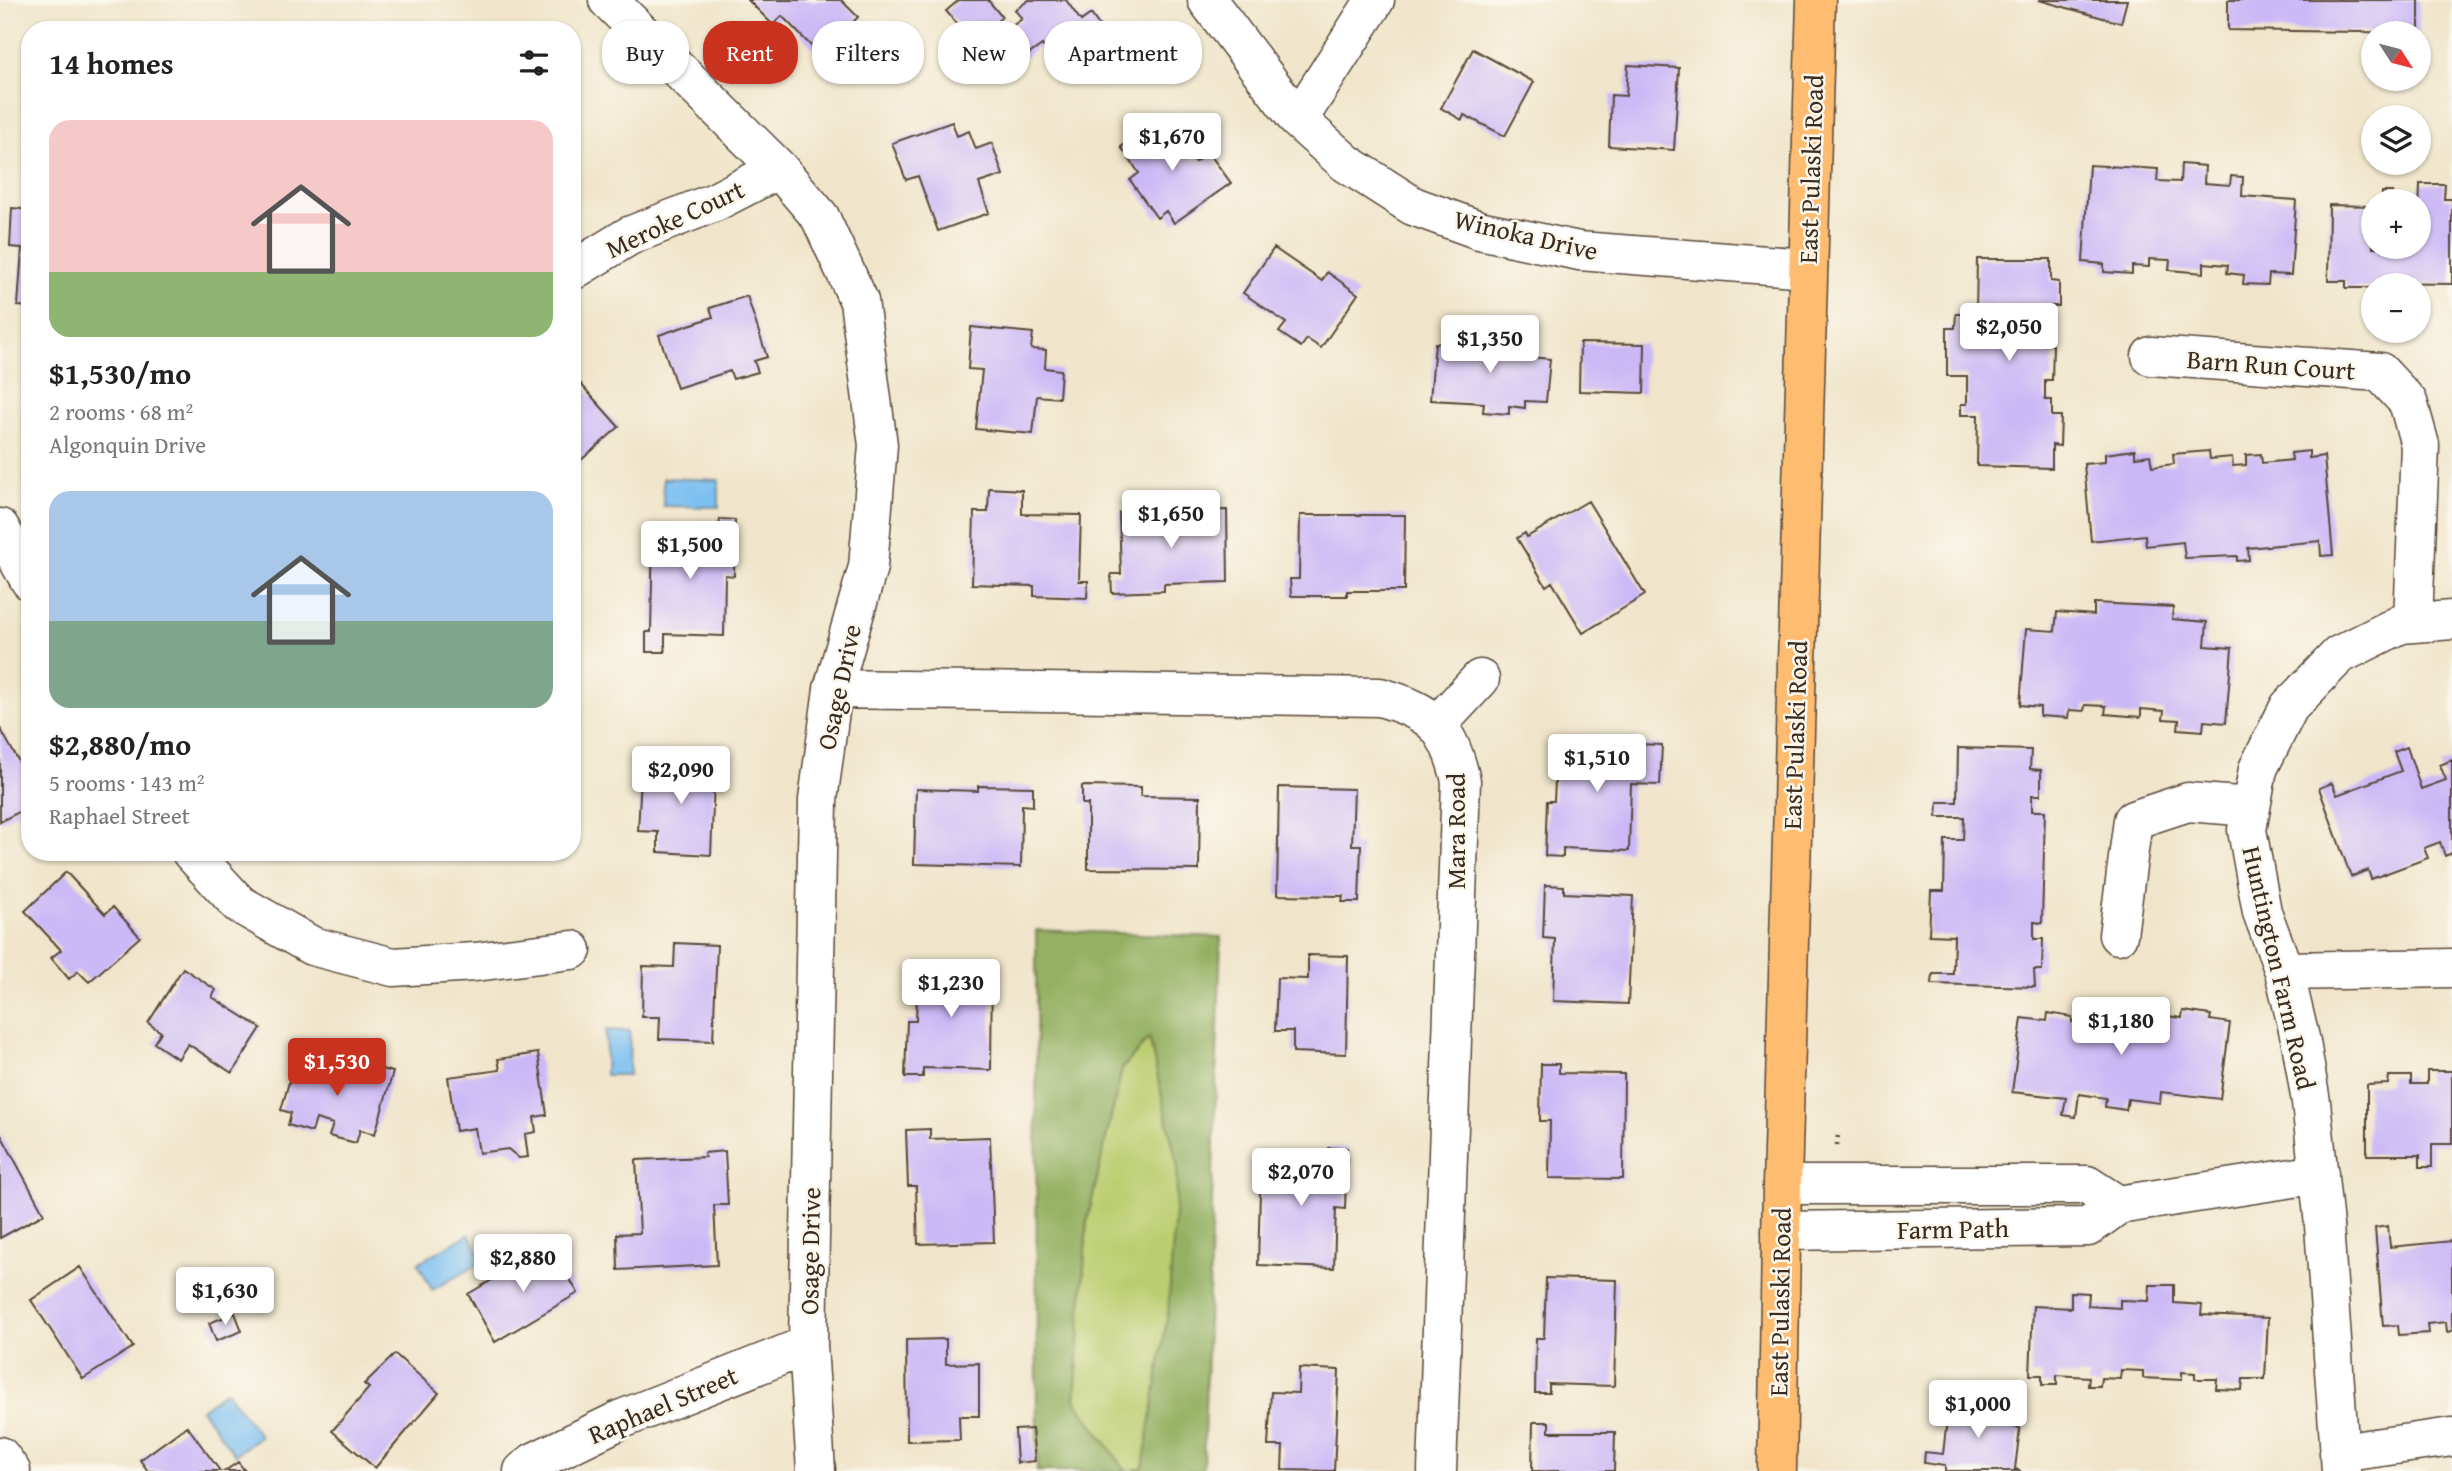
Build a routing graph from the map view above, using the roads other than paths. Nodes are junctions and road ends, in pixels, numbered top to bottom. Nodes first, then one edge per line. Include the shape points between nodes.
1 (608, 0) edge
2 (1207, 0) edge
3 (1375, 0) edge
4 (1816, 0) edge
5 (1298, 120) junction
6 (779, 169) junction
7 (581, 265) edge
8 (1808, 268) junction
9 (2151, 356) dead end
10 (0, 528) edge
11 (21, 565) edge
12 (2452, 620) edge
13 (2413, 623) junction
14 (1480, 679) dead end
15 (833, 689) junction
16 (1438, 723) junction
17 (2251, 807) junction
18 (199, 861) edge
19 (2118, 935) dead end
20 (572, 950) dead end
21 (2452, 968) edge
22 (2284, 971) junction
23 (2319, 1174) junction
24 (1782, 1185) junction
25 (2118, 1205) junction
26 (1781, 1231) junction
27 (808, 1345) junction
28 (2452, 1437) edge
29 (0, 1456) edge
30 (2340, 1462) edge
31 (11, 1471) edge
32 (523, 1471) edge
33 (816, 1471) edge
34 (1437, 1471) edge
35 (1777, 1471) edge

1 - 6 street, Osage Drive
2 - 5 street, Winoka Drive
3 - 5 street
4 - 8 main road, East Pulaski Road
5 - 8 street, Winoka Drive via 1346,163 1413,206 1479,230 1579,251
6 - 7 street, Meroke Court via 715,202 629,236
6 - 15 street, Osage Drive via 820,217 859,301 878,445 868,567
8 - 24 main road, East Pulaski Road
9 - 13 street, Barn Run Court via 2380,372 2408,402 2420,445
10 - 11 street
12 - 13 street, Huntington Farm Road
13 - 17 street, Huntington Farm Road via 2401,624 2339,655 2290,707 2258,769
14 - 16 street
15 - 16 street, Mara Road via 1380,697 1410,705
15 - 27 street, Osage Drive via 818,800
16 - 34 street, Mara Road via 1454,750 1461,781
17 - 19 street via 2188,802 2133,820
17 - 22 street, Huntington Farm Road via 2247,830 2262,912
18 - 20 street via 239,904 312,946 393,967
21 - 22 street
22 - 23 street, Huntington Farm Road via 2301,1042
23 - 25 street, Farm Path
23 - 30 street, Huntington Farm Road
24 - 25 street, Farm Path via 2087,1185
24 - 26 main road, East Pulaski Road
25 - 26 street, Farm Path via 2088,1227
26 - 35 main road, East Pulaski Road
27 - 32 street, Raphael Street via 622,1419
27 - 33 street, Osage Drive
28 - 30 street
29 - 31 street

